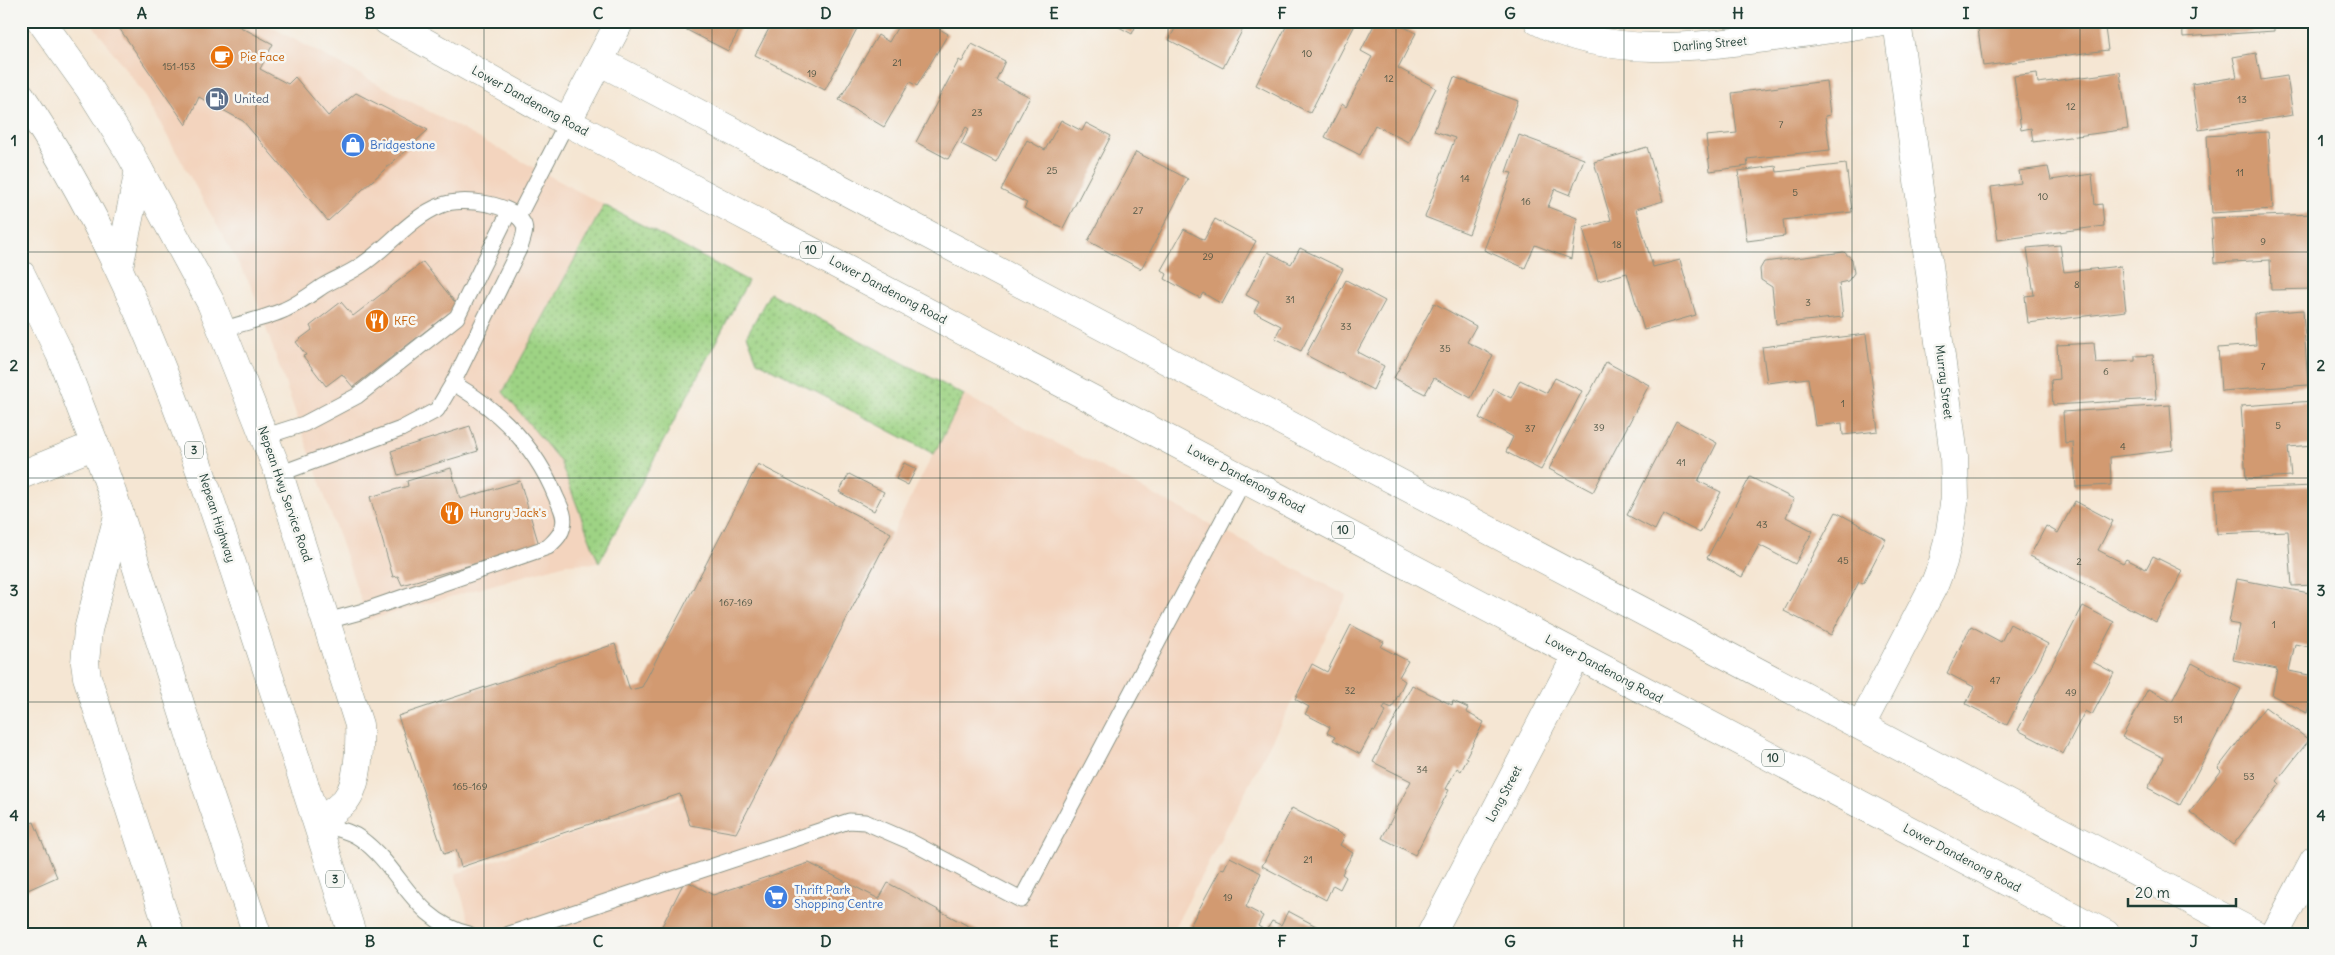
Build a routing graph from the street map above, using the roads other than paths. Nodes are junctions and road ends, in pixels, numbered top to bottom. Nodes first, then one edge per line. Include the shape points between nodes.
1 (41, 21) edge
2 (387, 21) edge
3 (620, 21) edge
4 (1538, 21) edge
5 (1884, 21) edge
6 (1897, 21) edge
7 (599, 61) junction
8 (21, 96) edge
9 (567, 122) junction
10 (139, 170) junction
11 (514, 214) junction
12 (119, 267) junction
13 (21, 274) edge
14 (222, 330) junction
15 (453, 383) junction
16 (266, 436) junction
17 (95, 445) junction
18 (24, 467) edge
19 (279, 474) junction
20 (1245, 478) junction
21 (119, 512) junction
22 (327, 621) junction
23 (1577, 655) junction
24 (1861, 725) junction
25 (318, 824) junction
26 (2314, 860) edge
27 (170, 934) edge
28 (258, 934) edge
29 (352, 934) edge
30 (469, 934) edge
31 (510, 934) edge
32 (1431, 934) edge
33 (2106, 934) edge
34 (2255, 934) edge
35 (2275, 934) edge

1 - 10 main road, Nepean Hwy Service Road via 90,88
2 - 9 main road, Lower Dandenong Road / 10
3 - 7 main road
4 - 5 main road, Darling Street via 1605,42 1670,48 1708,46
6 - 24 main road, Murray Street via 1954,456 1955,497 1947,548 1935,583
7 - 9 main road
7 - 24 main road
8 - 12 main road, Nepean Highway / 3 via 84,199
9 - 11 lane
9 - 20 main road, Lower Dandenong Road / 10
10 - 12 main road
10 - 14 main road, Nepean Hwy Service Road via 211,303
11 - 14 lane via 489,204 464,200 444,204 429,210 361,266 303,301
11 - 15 lane via 525,228 521,245
11 - 16 lane via 457,317 357,396 304,424
12 - 25 main road, Nepean Highway / 3 via 199,462
13 - 17 main road via 60,354
14 - 16 main road, Nepean Hwy Service Road
15 - 19 lane via 442,404 426,417
15 - 22 lane via 503,419 539,462 563,514 564,526 560,536 548,547
16 - 19 main road, Nepean Hwy Service Road
17 - 18 main road
17 - 21 main road
19 - 22 main road, Nepean Hwy Service Road
20 - 23 main road, Lower Dandenong Road / 10
20 - 31 lane via 1020,900 909,841 865,822 849,821
21 - 27 main road via 91,616 85,663
21 - 28 main road via 204,779
22 - 25 main road, Nepean Hwy Service Road via 359,725 360,740 349,796
23 - 32 main road, Long Street
23 - 33 main road, Lower Dandenong Road / 10
24 - 34 main road
25 - 29 main road, Nepean Highway / 3
25 - 30 lane via 362,840 434,918 449,928
26 - 35 main road

